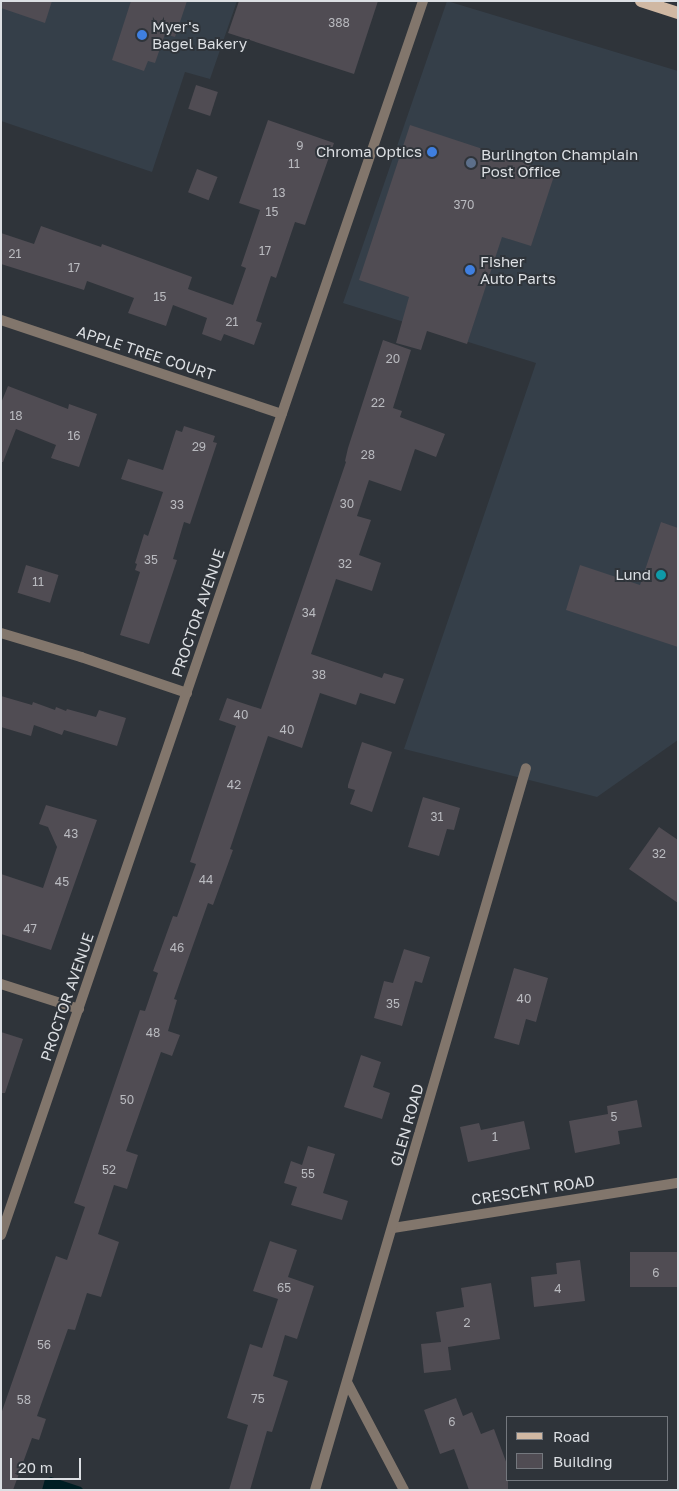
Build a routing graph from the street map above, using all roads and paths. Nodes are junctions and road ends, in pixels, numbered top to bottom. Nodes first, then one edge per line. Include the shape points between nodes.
1 (423, 1) edge
2 (641, 1) edge
3 (678, 13) edge
4 (1, 320) edge
5 (282, 414) junction
6 (1, 633) edge
7 (187, 693) junction
8 (526, 768) dead end
9 (1, 984) edge
10 (78, 1010) junction
11 (678, 1182) edge
12 (393, 1228) junction
13 (1, 1235) edge
14 (347, 1382) junction
15 (315, 1490) edge
16 (404, 1490) edge

1 - 5 street, PROCTOR AVENUE
2 - 3 main road
4 - 5 street, APPLE TREE COURT
5 - 7 street, PROCTOR AVENUE
6 - 7 street
7 - 10 street, PROCTOR AVENUE
8 - 12 street, GLEN ROAD
9 - 10 street
10 - 13 street, PROCTOR AVENUE
11 - 12 street, CRESCENT ROAD
12 - 14 street, GLEN ROAD
14 - 15 street, GLEN ROAD
14 - 16 street

